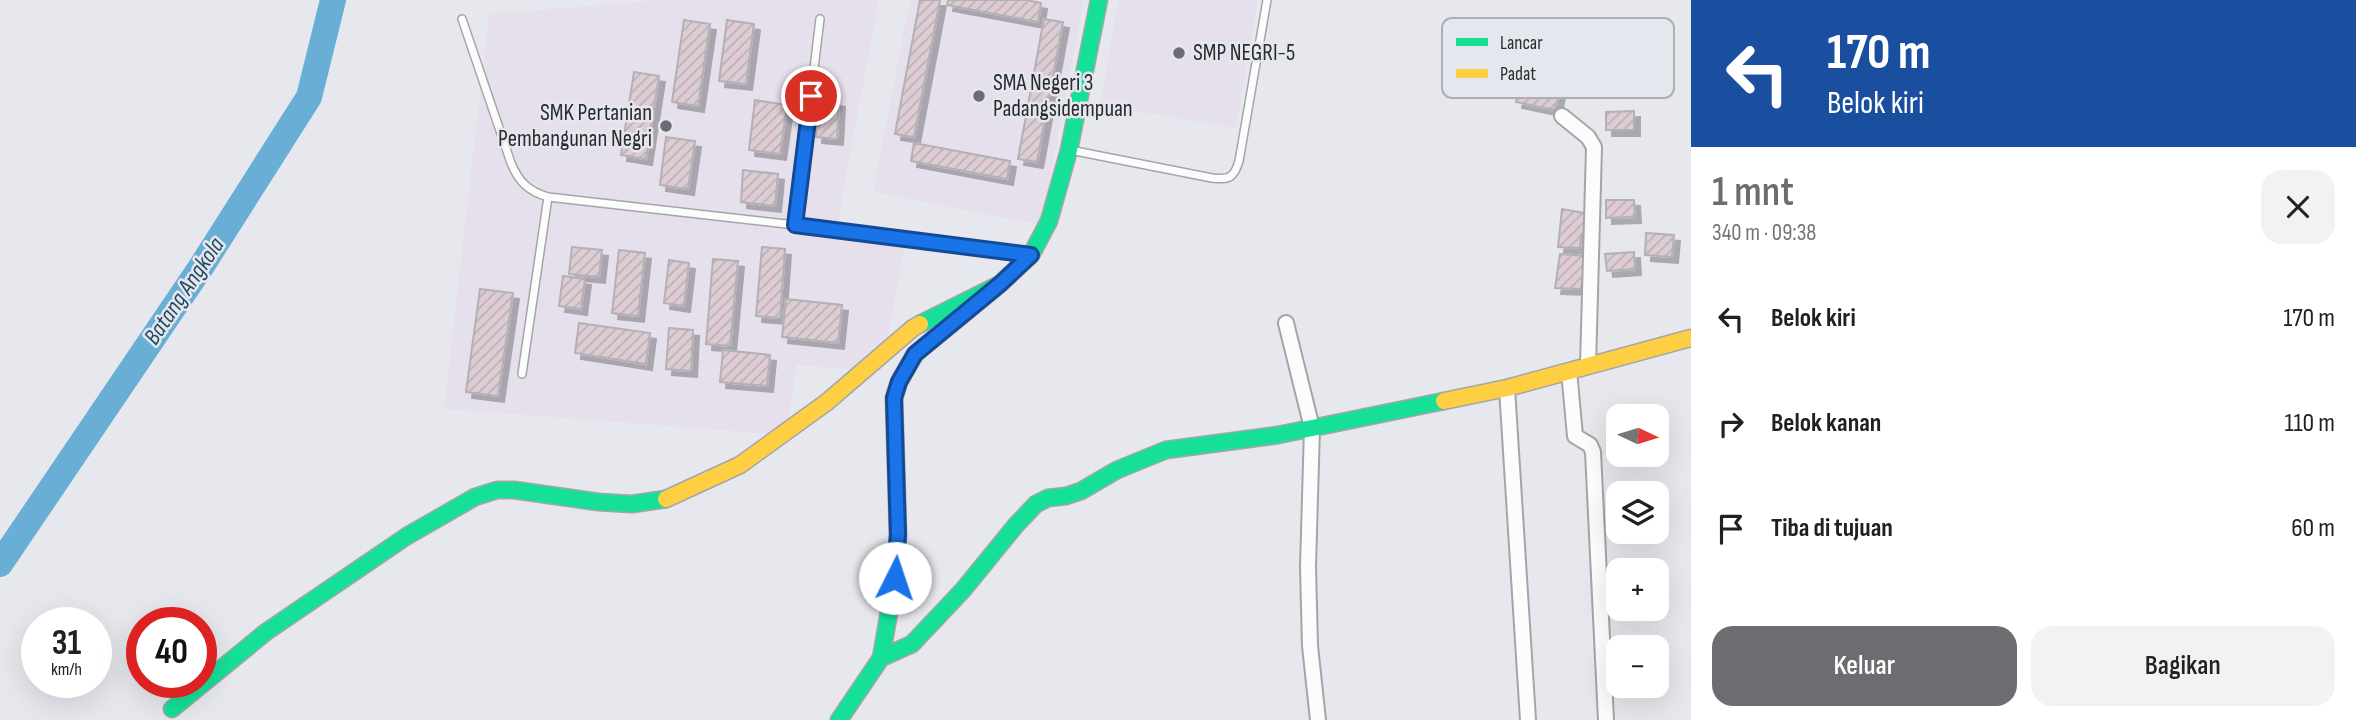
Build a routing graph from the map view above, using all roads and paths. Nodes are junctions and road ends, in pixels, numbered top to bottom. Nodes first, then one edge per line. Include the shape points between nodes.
1 (1099, 0) edge
2 (1267, 0) edge
3 (462, 19) dead end
4 (820, 19) dead end
5 (1562, 117) dead end
6 (1069, 150) junction
7 (548, 197) junction
8 (795, 225) junction
9 (1031, 255) junction
10 (1000, 284) junction
11 (1286, 323) dead end
12 (1691, 338) edge
13 (1588, 366) junction
14 (1569, 371) junction
15 (522, 374) dead end
16 (1507, 388) junction
17 (1312, 428) junction
18 (881, 658) junction
19 (172, 709) dead end
20 (839, 720) edge
21 (1318, 720) edge
22 (1528, 720) edge
23 (1606, 720) edge

1 - 6 street
2 - 6 lane via 1239,161 1230,177 1212,178
3 - 7 lane via 518,179 532,192
4 - 8 lane
5 - 13 street via 1588,136 1594,148
6 - 9 street via 1049,221
7 - 8 lane
7 - 15 lane
8 - 9 lane
9 - 10 street
10 - 18 street via 915,354 899,382 894,398 898,534
10 - 19 street via 913,328 827,402 740,465 661,501 598,502 514,490 475,497 407,536 266,632
11 - 17 street
12 - 13 street
13 - 14 street
14 - 16 street
14 - 23 street via 1575,436 1592,448
16 - 17 street
16 - 22 street
17 - 18 street via 1166,450 1117,470 1082,491 1036,504 912,644
17 - 21 street via 1308,567
18 - 20 street

